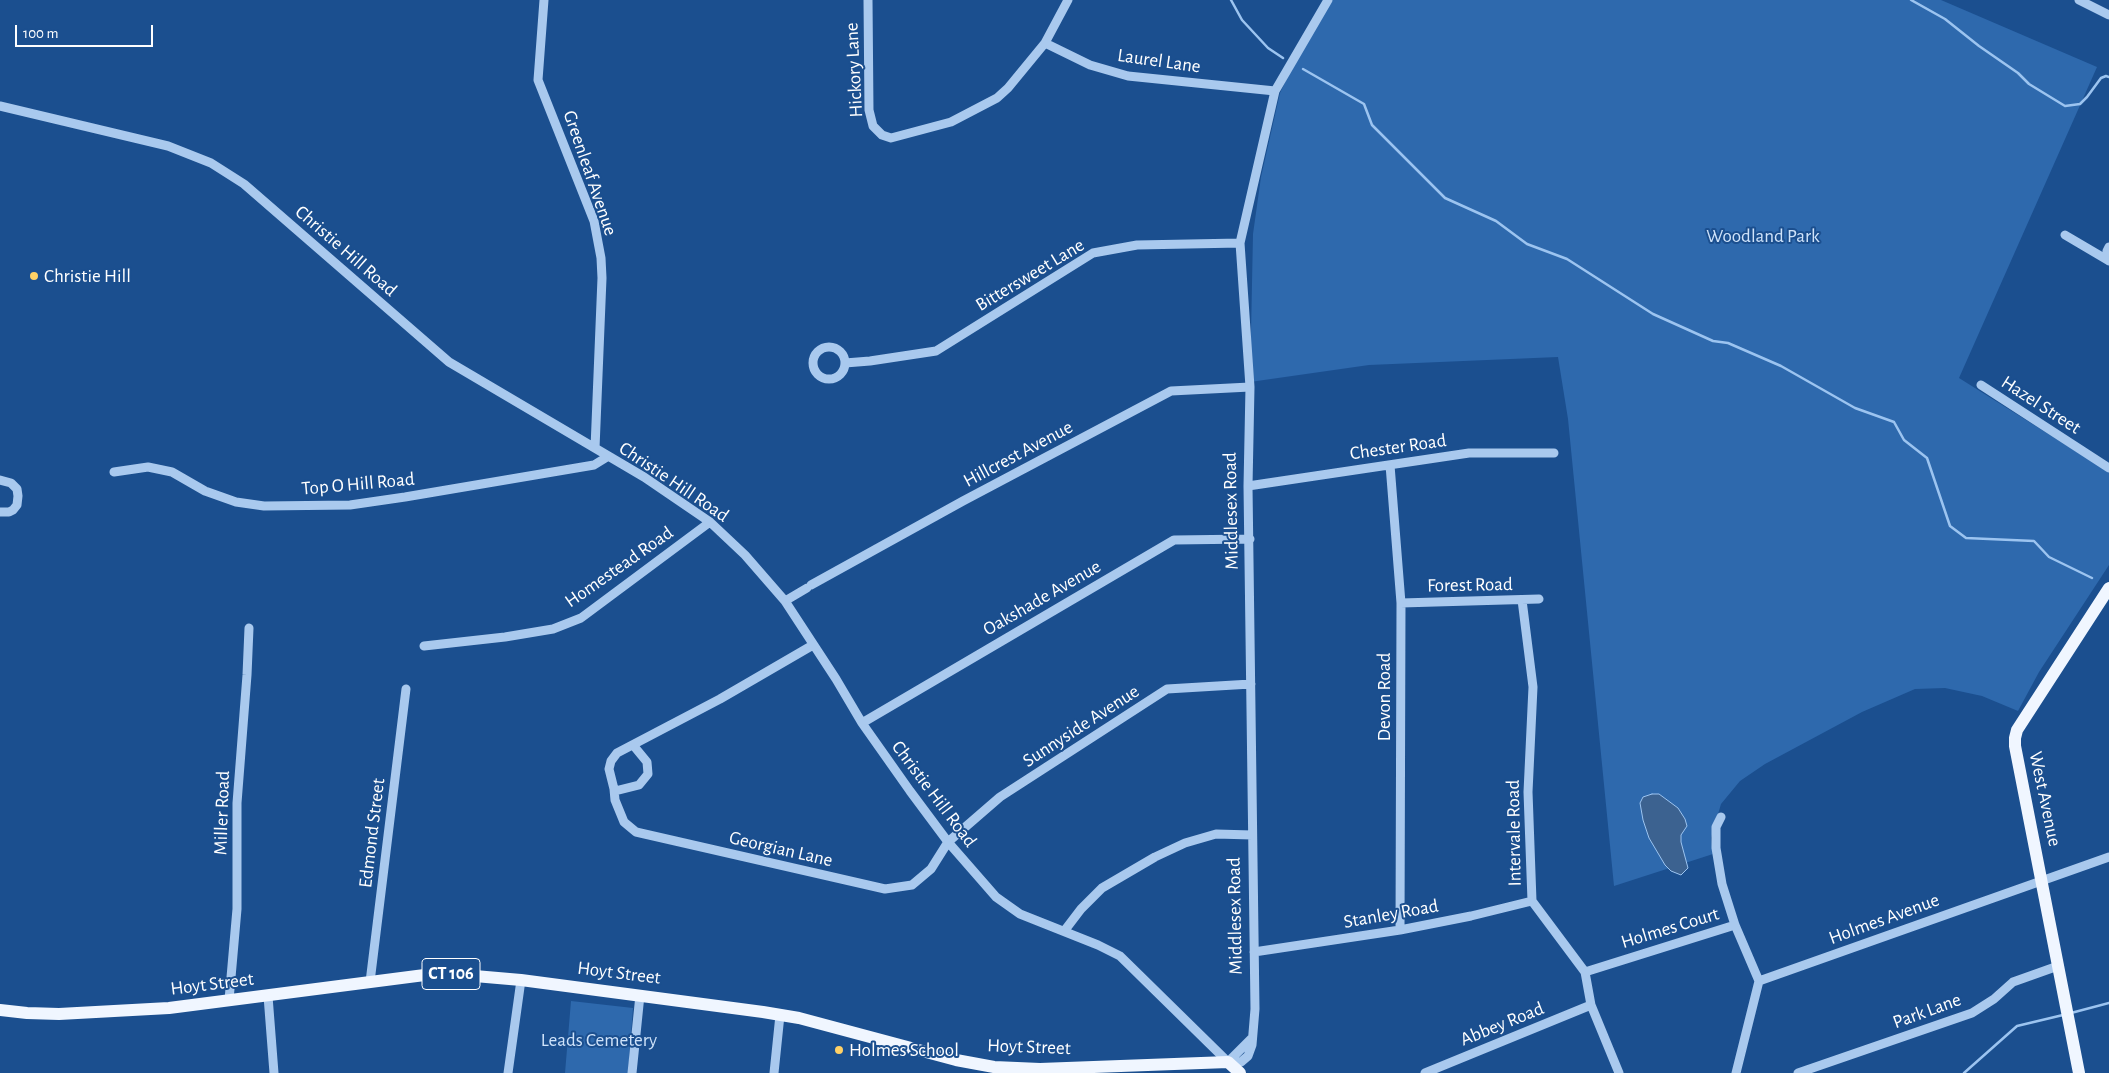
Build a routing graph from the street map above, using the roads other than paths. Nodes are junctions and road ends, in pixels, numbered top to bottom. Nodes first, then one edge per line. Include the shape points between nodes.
1 (544, 0) edge
2 (868, 0) edge
3 (1068, 0) edge
4 (1328, 0) edge
5 (2079, 0) edge
6 (2109, 15) edge
7 (1045, 43) junction
8 (1276, 91) junction
9 (0, 106) edge
10 (2065, 234) dead end
11 (1240, 243) junction
12 (2109, 247) edge
13 (2109, 261) edge
14 (845, 363) dead end
15 (1981, 386) dead end
16 (1250, 387) junction
17 (595, 448) junction
18 (1554, 453) dead end
19 (607, 457) junction
20 (1390, 465) junction
21 (2109, 468) edge
22 (114, 472) dead end
23 (0, 480) edge
24 (1248, 486) junction
25 (0, 512) edge
26 (710, 522) junction
27 (1250, 540) junction
28 (2109, 588) edge
29 (1539, 599) dead end
30 (1522, 600) junction
31 (785, 601) junction
32 (1401, 603) junction
33 (249, 628) dead end
34 (814, 645) junction
35 (424, 646) dead end
36 (1251, 684) junction
37 (406, 689) dead end
38 (862, 723) junction
39 (633, 745) junction
40 (614, 791) junction
41 (1721, 817) dead end
42 (1252, 835) junction
43 (948, 842) junction
44 (2109, 857) edge
45 (2042, 879) junction
46 (1532, 901) junction
47 (1735, 925) junction
48 (1065, 930) junction
49 (1400, 930) junction
50 (1254, 952) junction
51 (2058, 966) junction
52 (1585, 972) junction
53 (521, 980) junction
54 (1759, 981) junction
55 (370, 982) junction
56 (640, 995) junction
57 (268, 996) junction
58 (230, 1000) junction
59 (1591, 1005) junction
60 (0, 1010) edge
61 (780, 1015) junction
62 (1228, 1062) junction
63 (1123, 1069) edge
64 (274, 1073) edge
65 (508, 1073) edge
66 (632, 1073) edge
67 (774, 1073) edge
68 (1240, 1073) edge
69 (1425, 1073) edge
70 (1619, 1073) edge
71 (1736, 1073) edge
72 (1798, 1073) edge
73 (2079, 1073) edge

1 - 17 street, Greenleaf Avenue via 538,80 594,221 601,258
2 - 7 street, Hickory Lane via 869,110 873,126 891,138 951,122 983,106 1008,88
3 - 7 street
4 - 8 street, Middlesex Road
5 - 6 street
7 - 8 street, Laurel Lane via 1090,65 1128,76
8 - 11 street, Middlesex Road
9 - 17 street, Christie Hill Road via 168,146 211,163 248,188 449,362
10 - 13 street
11 - 14 street, Bittersweet Lane via 1137,245 1093,253 936,351
11 - 16 street, Middlesex Road
12 - 13 street
15 - 21 street, Hazel Street
16 - 24 street, Middlesex Road
16 - 31 street, Hillcrest Avenue via 1171,391 962,501
17 - 19 street, Christie Hill Road
18 - 20 street, Chester Road via 1469,453
19 - 22 street, Top O Hill Road via 594,465 350,505 264,506 236,502 172,472 148,467
19 - 26 street, Christie Hill Road via 644,477
20 - 24 street, Chester Road
20 - 32 street, Devon Road
23 - 25 street via 11,483 18,496 13,510
24 - 27 street, Middlesex Road
26 - 31 street, Christie Hill Road via 745,555
26 - 35 street, Homestead Road via 581,618 553,629 515,636
27 - 36 street, Middlesex Road
27 - 38 street, Oakshade Avenue via 1174,540
28 - 45 main road, West Avenue via 2017,730 2015,746
29 - 30 street, Forest Road
30 - 32 street, Forest Road
30 - 46 street, Intervale Road via 1533,687 1528,792
31 - 34 street, Christie Hill Road
32 - 49 street, Devon Road
33 - 58 street, Miller Road via 237,803 237,910
34 - 38 street, Christie Hill Road
34 - 39 street, Georgian Lane
36 - 42 street, Middlesex Road
36 - 43 street, Sunnyside Avenue via 1167,689 1000,797
37 - 55 street, Edmond Street
38 - 43 street, Christie Hill Road
39 - 40 street, Georgian Lane via 617,753 611,761 609,769
39 - 40 street via 647,762 648,774 639,785
40 - 43 street, Georgian Lane via 618,811 624,822 635,831 884,890 912,885 930,869
41 - 47 street via 1716,826 1716,848 1722,884
42 - 48 street via 1216,834 1155,857 1102,888
42 - 50 street, Middlesex Road
43 - 48 street, Christie Hill Road via 996,896 1020,914
44 - 45 street, Holmes Avenue
45 - 51 main road, West Avenue
45 - 54 street, Holmes Avenue
46 - 49 street, Stanley Road
46 - 52 street, Intervale Road
47 - 52 street, Holmes Court
47 - 54 street, Holmes Court
48 - 62 street, Christie Hill Road via 1120,956
49 - 50 street, Stanley Road
50 - 62 street, Middlesex Road via 1255,1009 1251,1039
51 - 72 street, Park Lane via 2013,982 1972,1013
51 - 73 main road, West Avenue
52 - 59 street, Intervale Road
53 - 55 main road, Hoyt Street / CT 106 via 440,973
53 - 56 main road, Hoyt Street / CT 106
53 - 65 street
54 - 71 street
55 - 57 main road, Hoyt Street / CT 106
56 - 61 main road, Hoyt Street / CT 106
56 - 66 street
57 - 58 main road, Hoyt Street / CT 106
57 - 64 street
58 - 60 main road, Hoyt Street / CT 106 via 169,1008 62,1014
59 - 69 street, Abbey Road
59 - 70 street, Intervale Road
61 - 63 main road, Hoyt Street / CT 106 via 994,1067 1025,1070
61 - 67 street
62 - 63 main road, Hoyt Street / CT 106
62 - 68 main road

